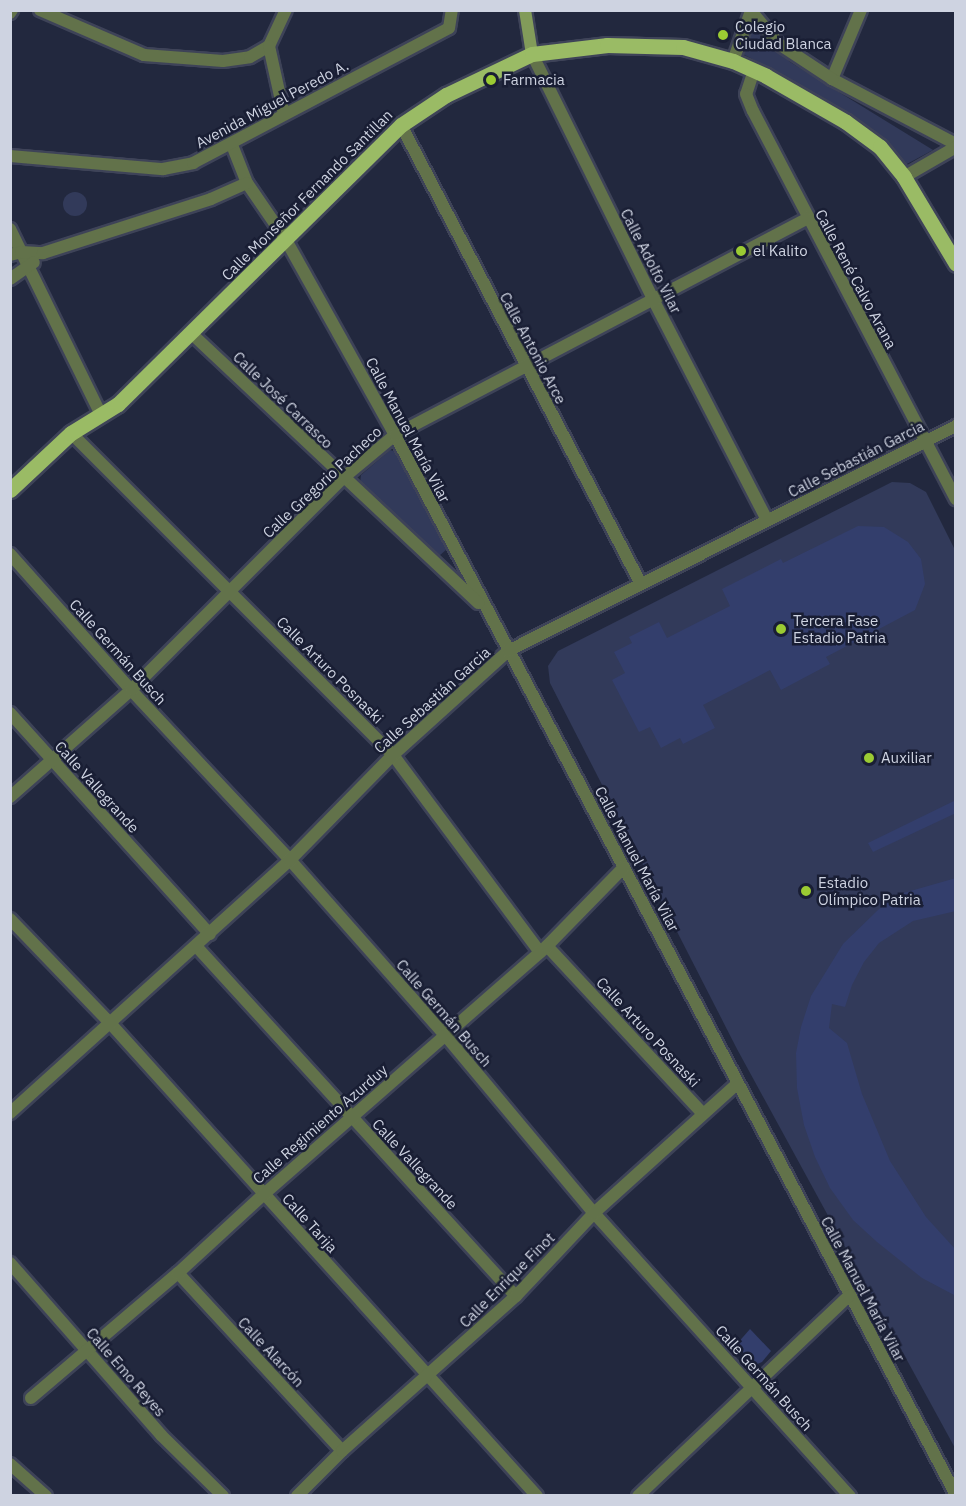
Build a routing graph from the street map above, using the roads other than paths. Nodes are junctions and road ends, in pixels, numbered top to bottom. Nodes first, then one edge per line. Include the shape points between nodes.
1 (40, 10) edge
2 (286, 10) edge
3 (452, 10) edge
4 (525, 10) edge
5 (861, 10) edge
6 (269, 46) junction
7 (532, 54) junction
8 (733, 61) junction
9 (754, 70) junction
10 (832, 79) junction
11 (285, 114) junction
12 (401, 125) junction
13 (232, 145) junction
14 (956, 145) edge
15 (10, 156) edge
16 (904, 177) junction
17 (248, 183) junction
18 (807, 219) junction
19 (10, 229) edge
20 (286, 240) junction
21 (16, 253) edge
22 (43, 253) junction
23 (956, 264) edge
24 (29, 267) junction
25 (10, 279) edge
26 (654, 301) junction
27 (192, 334) junction
28 (526, 368) junction
29 (101, 415) junction
30 (956, 426) edge
31 (71, 433) junction
32 (394, 435) junction
33 (926, 440) junction
34 (343, 478) junction
35 (10, 490) edge
36 (956, 499) edge
37 (767, 520) junction
38 (10, 554) edge
39 (641, 584) junction
40 (229, 591) junction
41 (486, 610) junction
42 (508, 651) junction
43 (131, 690) junction
44 (10, 713) edge
45 (393, 755) junction
46 (52, 760) junction
47 (10, 797) edge
48 (290, 860) junction
49 (624, 867) junction
50 (13, 927) edge
51 (210, 934) junction
52 (196, 946) junction
53 (543, 949) junction
54 (110, 1023) junction
55 (445, 1035) junction
56 (737, 1084) junction
57 (10, 1113) edge
58 (702, 1113) junction
59 (351, 1117) junction
60 (264, 1194) junction
61 (594, 1214) junction
62 (10, 1263) edge
63 (178, 1273) junction
64 (516, 1296) junction
65 (849, 1296) junction
66 (87, 1349) junction
67 (429, 1376) junction
68 (753, 1388) junction
69 (31, 1398) dead end
70 (342, 1451) junction
71 (10, 1464) edge
72 (956, 1495) edge
73 (46, 1496) edge
74 (223, 1496) edge
75 (297, 1496) edge
76 (537, 1496) edge
77 (638, 1496) edge
78 (850, 1496) edge

1 - 6 street via 144,55 223,61 249,57
2 - 6 street
3 - 11 street, Avenida Miguel Peredo A. via 448,28
4 - 7 main road, Calle Adolfo Vilar
5 - 10 street
6 - 11 street
7 - 8 main road, Calle Monseñor Fernando Santillan via 607,45 683,47
7 - 12 main road, Calle Monseñor Fernando Santillan via 446,95
7 - 26 street, Calle Adolfo Vilar
8 - 9 main road, Calle Monseñor Fernando Santillan
8 - 10 street via 751,11 779,44
9 - 16 main road, Calle Monseñor Fernando Santillan via 846,122 880,147
9 - 18 street, Calle René Calvo Arana via 746,94
10 - 14 street
11 - 13 street, Avenida Miguel Peredo A.
12 - 20 main road, Calle Monseñor Fernando Santillan
12 - 28 street, Calle Antonio Arce
13 - 15 street, Avenida Miguel Peredo A. via 194,163 163,169
13 - 17 street, Calle Manuel María Vilar
14 - 16 street
16 - 23 main road, Calle Monseñor Fernando Santillan
17 - 20 street, Calle Manuel María Vilar
17 - 22 street via 211,199
18 - 26 street, Calle Gregorio Pacheco
18 - 33 street, Calle René Calvo Arana
19 - 21 street
20 - 27 main road, Calle Monseñor Fernando Santillan
20 - 32 street, Calle Manuel María Vilar
21 - 22 street
21 - 24 street
22 - 24 street
24 - 25 street
24 - 29 street
26 - 28 street, Calle Gregorio Pacheco
26 - 37 street, Calle Adolfo Vilar
27 - 29 main road, Calle Monseñor Fernando Santillan via 118,404
27 - 34 street, Calle José Carrasco
28 - 32 street, Calle Gregorio Pacheco
28 - 39 street, Calle Antonio Arce
29 - 31 main road, Calle Monseñor Fernando Santillan
30 - 33 street, Calle Sebastián Garcia
31 - 35 main road, Calle Monseñor Fernando Santillan
31 - 40 street, Calle Arturo Posnaski
32 - 34 street, Calle Gregorio Pacheco
32 - 41 street, Calle Manuel María Vilar
33 - 36 street, Calle René Calvo Arana
33 - 37 street, Calle Sebastián Garcia
34 - 40 street, Calle Gregorio Pacheco
34 - 41 street, Calle José Carrasco
37 - 39 street, Calle Sebastián Garcia
38 - 43 street, Calle Germán Busch
39 - 42 street, Calle Sebastián Garcia
40 - 43 street, Calle Gregorio Pacheco
40 - 45 street, Calle Arturo Posnaski
41 - 42 street, Calle Manuel María Vilar
42 - 45 street, Calle Sebastián Garcia
42 - 49 street, Calle Manuel María Vilar
43 - 46 street, Calle Gregorio Pacheco
43 - 48 street, Calle Germán Busch
44 - 46 street, Calle Vallegrande
45 - 48 street, Calle Sebastián Garcia
45 - 53 street, Calle Arturo Posnaski
46 - 47 street, Calle Gregorio Pacheco
46 - 51 street, Calle Vallegrande
48 - 51 street, Calle Sebastián Garcia
48 - 55 street, Calle Germán Busch
49 - 53 street, Calle Regimiento Azurduy
49 - 56 street, Calle Manuel María Vilar
50 - 54 street, Calle Tarija
51 - 52 street, Calle Sebastián Garcia
52 - 54 street, Calle Sebastián Garcia
52 - 59 street, Calle Vallegrande
53 - 55 street, Calle Regimiento Azurduy
53 - 58 street, Calle Arturo Posnaski
54 - 57 street, Calle Sebastián Garcia
54 - 60 street, Calle Tarija
55 - 59 street, Calle Regimiento Azurduy
55 - 61 street, Calle Germán Busch
56 - 58 street, Calle Enrique Finot
56 - 65 street, Calle Manuel María Vilar
58 - 61 street, Calle Enrique Finot
59 - 60 street, Calle Regimiento Azurduy
59 - 64 street, Calle Vallegrande
60 - 63 street, Calle Regimiento Azurduy
60 - 67 street, Calle Tarija
61 - 64 street, Calle Enrique Finot
61 - 68 street, Calle Germán Busch
62 - 66 street, Calle Emo Reyes
63 - 66 street, Calle Regimiento Azurduy
63 - 70 street, Calle Alarcón
64 - 67 street, Calle Enrique Finot
65 - 68 street
65 - 72 street, Calle Manuel María Vilar
66 - 69 street, Calle Regimiento Azurduy
66 - 74 street, Calle Emo Reyes via 160,1435
67 - 70 street, Calle Enrique Finot
67 - 76 street, Calle Tarija
68 - 77 street
68 - 78 street, Calle Germán Busch
70 - 75 street, Calle Enrique Finot
71 - 73 street

